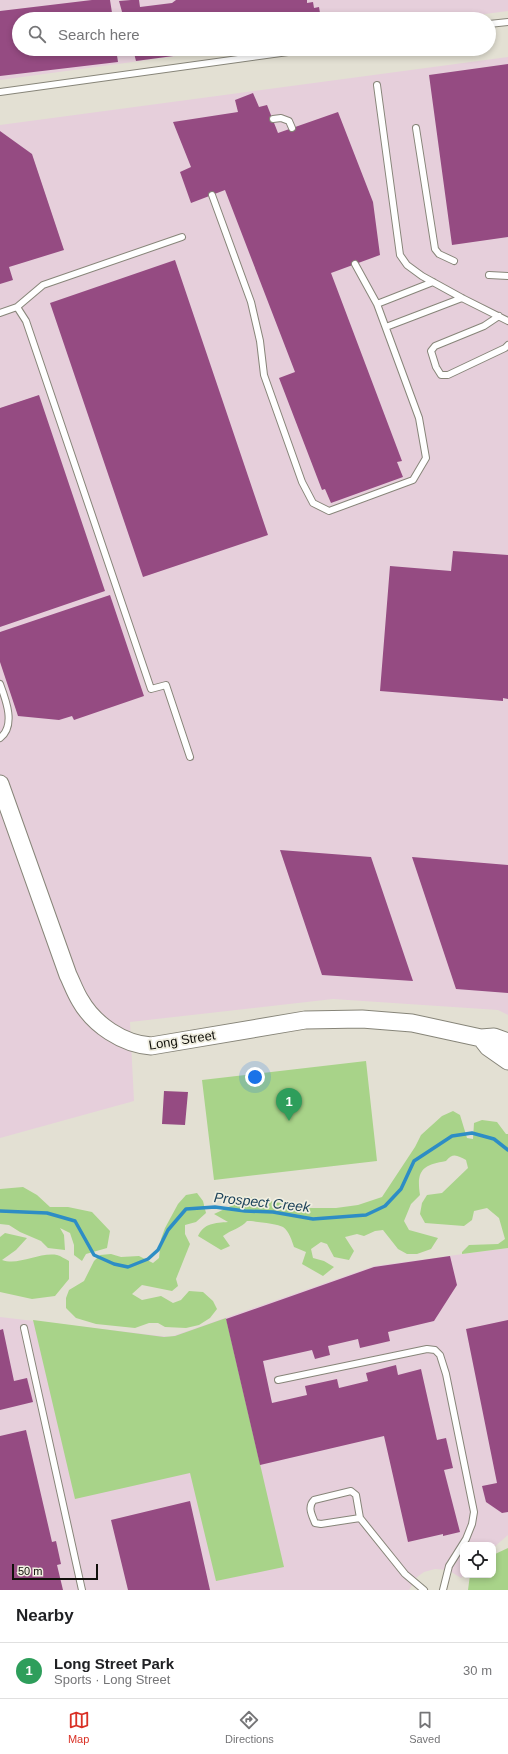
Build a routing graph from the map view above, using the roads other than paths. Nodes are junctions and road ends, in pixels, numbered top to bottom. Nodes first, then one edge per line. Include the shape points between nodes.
1 (508, 22) edge
2 (496, 23) edge
3 (260, 56) edge
4 (377, 85) dead end
5 (0, 92) edge
6 (273, 120) dead end
7 (292, 128) dead end
8 (416, 128) dead end
9 (212, 195) dead end
10 (182, 237) dead end
11 (454, 261) dead end
12 (355, 264) dead end
13 (489, 275) dead end
14 (508, 276) edge
15 (433, 282) junction
16 (462, 298) junction
17 (377, 304) junction
18 (17, 307) junction
19 (0, 313) edge
20 (499, 316) junction
21 (508, 321) edge
22 (386, 328) junction
23 (508, 345) edge
24 (0, 684) edge
25 (0, 738) edge
26 (190, 757) dead end
27 (0, 784) edge
28 (481, 1038) junction
29 (508, 1042) edge
30 (508, 1061) edge
31 (24, 1328) dead end
32 (278, 1380) dead end
33 (360, 1518) junction
34 (82, 1590) edge
35 (424, 1590) edge
36 (443, 1590) edge

1 - 2 lane
3 - 5 lane
4 - 15 lane via 400,255 407,265
6 - 7 lane via 281,118 289,121
8 - 11 lane via 435,249 439,254
9 - 22 lane via 251,302 264,374 302,482 313,503 328,511 413,480 426,458 419,418
10 - 18 lane via 43,285
12 - 17 lane
13 - 14 lane
15 - 16 lane
15 - 17 lane
16 - 20 lane
16 - 22 lane
17 - 22 lane
18 - 19 lane
18 - 26 lane via 28,328 151,689 166,685
20 - 21 lane
20 - 23 lane via 484,326 435,346 431,351 441,375 448,375
24 - 25 lane via 9,720 7,730
27 - 28 street, Long Street via 68,975 80,1001 95,1019 116,1035 139,1045 151,1046 305,1020 362,1019 412,1023
28 - 29 street, Long Street
28 - 30 street via 488,1047
31 - 34 lane
32 - 36 lane via 427,1349 435,1350 440,1355 474,1512 466,1539 449,1566
33 - 33 lane via 315,1523 310,1503 351,1490 356,1495
33 - 35 lane via 405,1574

